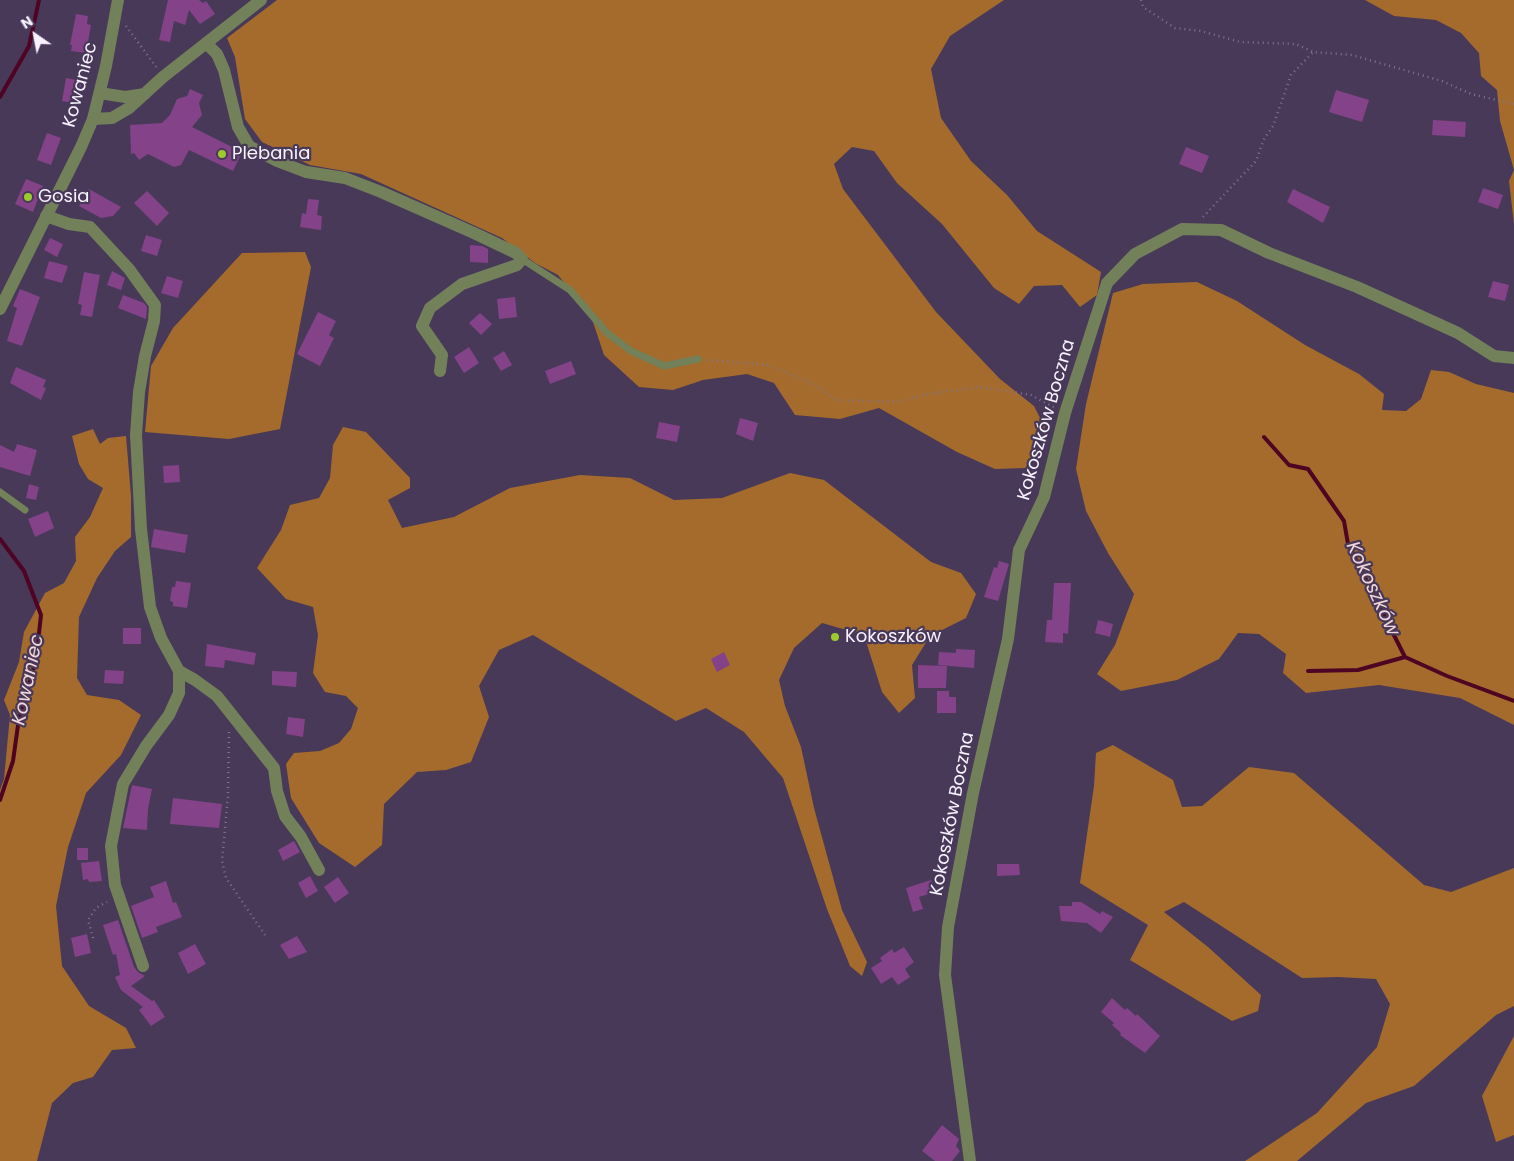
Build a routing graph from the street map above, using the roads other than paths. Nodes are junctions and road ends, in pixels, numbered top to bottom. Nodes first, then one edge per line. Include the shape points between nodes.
1 (118, 0) edge
2 (261, 0) edge
3 (206, 43) junction
4 (100, 93) junction
5 (144, 94) junction
6 (93, 119) junction
7 (46, 216) junction
8 (522, 258) junction
9 (0, 309) edge
10 (1514, 358) edge
11 (698, 359) road end
12 (440, 371) dead end
13 (0, 492) edge
14 (25, 510) dead end
15 (179, 671) junction
16 (319, 870) dead end
17 (144, 966) dead end
18 (970, 1161) edge

1 - 4 street, Kowaniec
2 - 3 street
3 - 5 street
3 - 8 street via 217,54 224,70 238,127 249,146 306,172 345,178 381,192
4 - 5 street via 125,97
4 - 6 street, Kowaniec
5 - 6 street via 112,118
6 - 7 street, Kowaniec
7 - 9 street, Kowaniec
7 - 15 street via 90,227 129,269 155,305 139,392 136,435 141,529 150,607 161,638
8 - 11 lane via 570,290 607,333 631,351 664,366
8 - 12 street via 516,264 462,284 430,308 422,326 442,356
10 - 18 street, Kokoszków Boczna via 1494,356 1458,333 1221,230 1182,229 1135,254 1107,283 1065,413 1044,497 1019,550 1008,639 973,793 948,927 945,976
13 - 14 lane
15 - 16 street via 217,696 274,768 284,816 301,837
15 - 17 street via 179,693 169,715 123,784 111,846 115,885

